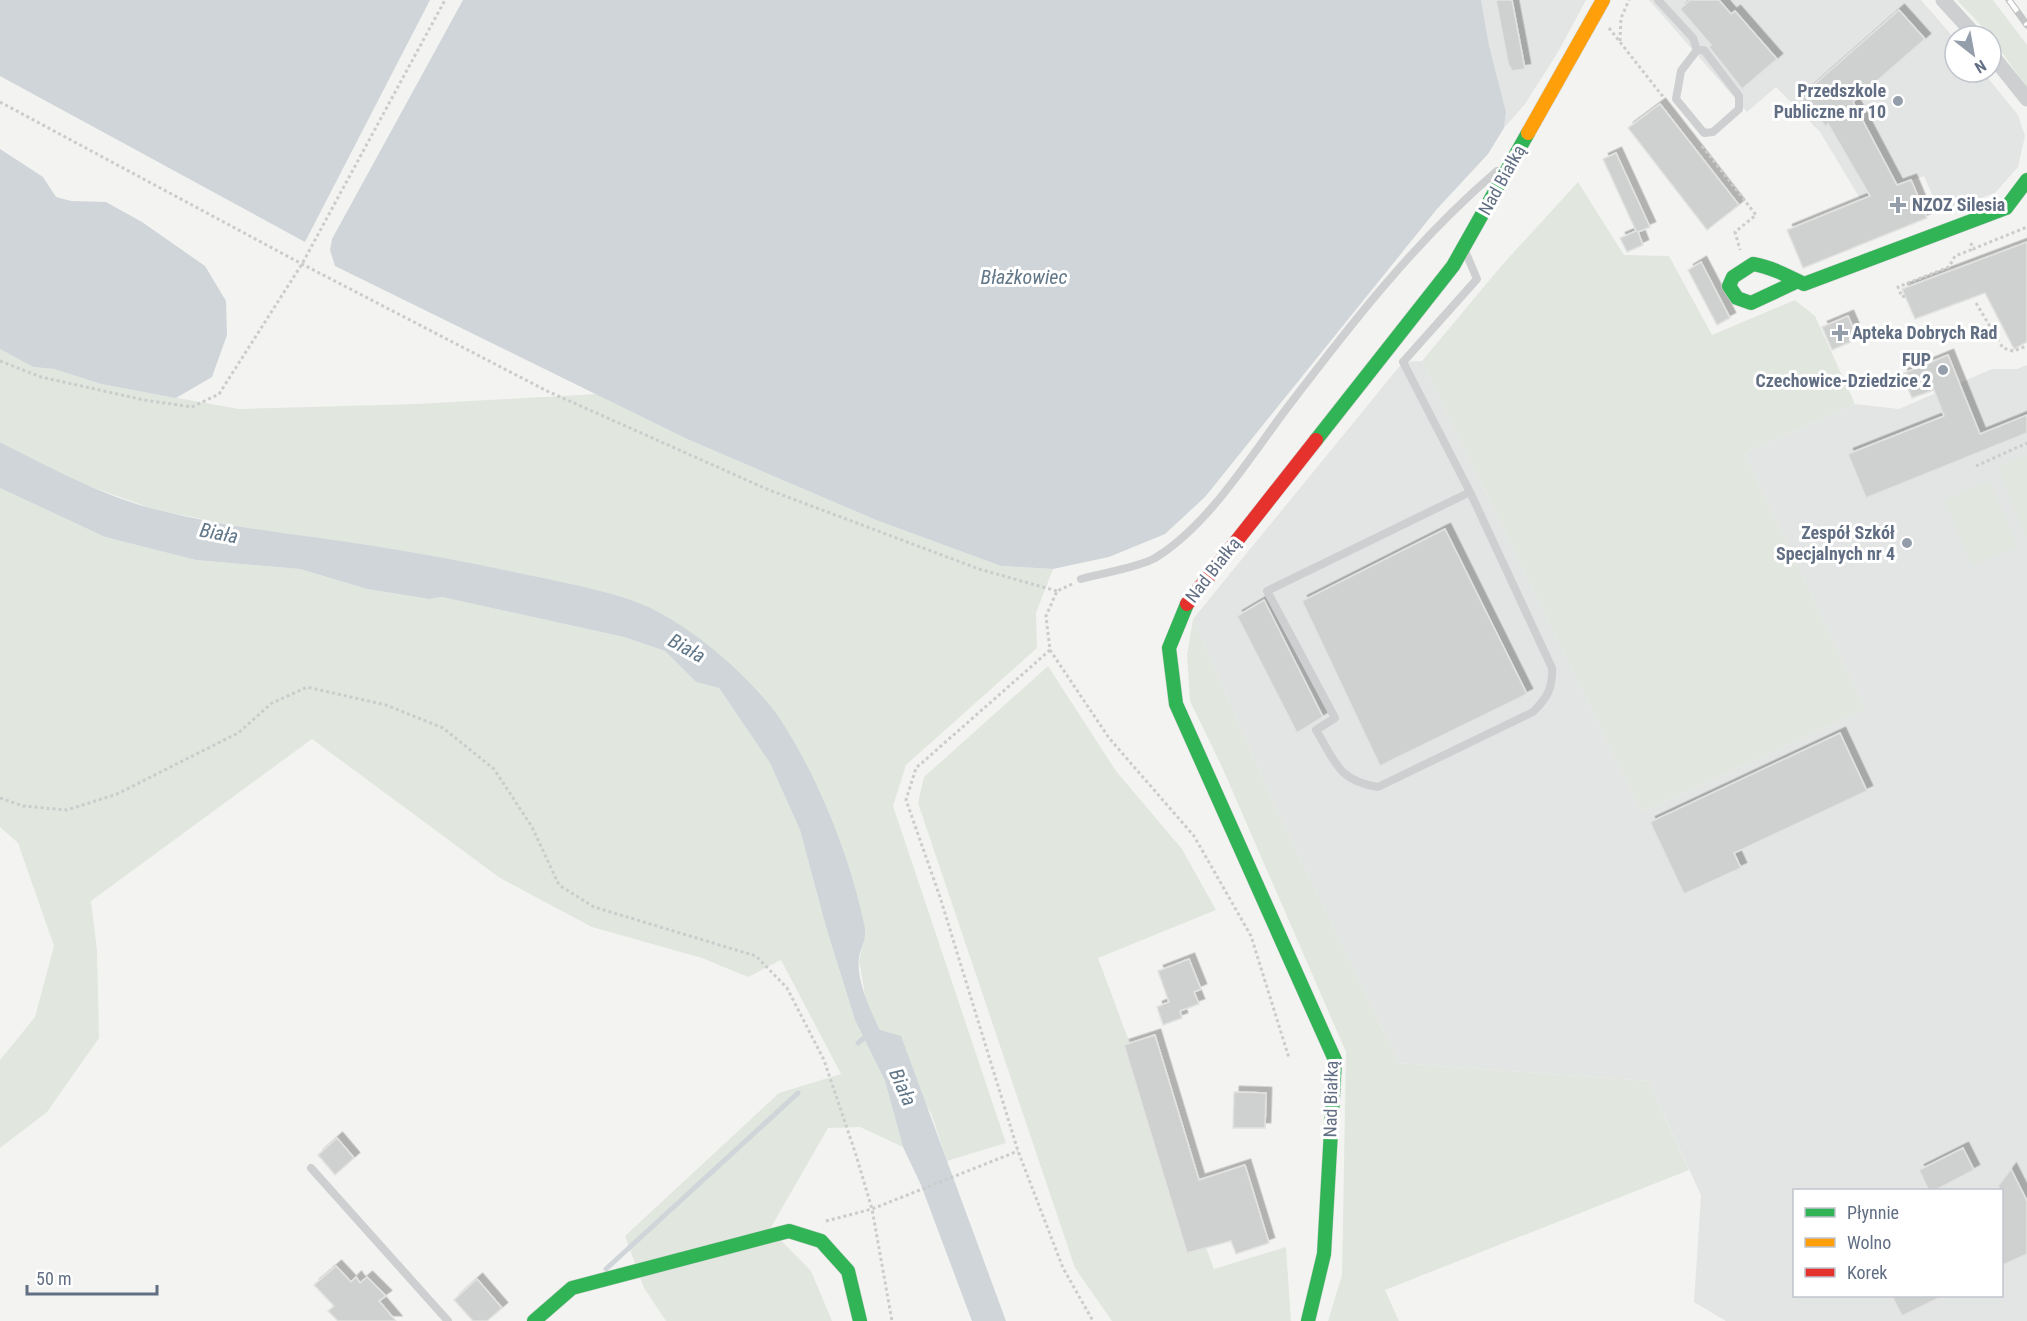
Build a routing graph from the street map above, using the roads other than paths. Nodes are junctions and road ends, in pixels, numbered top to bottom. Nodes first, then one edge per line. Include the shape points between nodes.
1 (1603, 0) edge
2 (1658, 0) edge
3 (1943, 0) edge
4 (1965, 24) edge
5 (1697, 50) junction
6 (2003, 69) edge
7 (2027, 99) edge
8 (1515, 156) junction
9 (2027, 180) edge
10 (1464, 249) junction
11 (1798, 281) junction
12 (1470, 492) junction
13 (1081, 579) road end
14 (311, 1168) dead end
15 (448, 1321) edge
16 (534, 1321) edge
17 (860, 1321) edge
18 (1308, 1321) edge

1 - 8 street, Nad Białką
2 - 5 lane via 1694,38
3 - 4 street
5 - 5 lane via 1681,71 1676,99 1704,133 1713,132 1739,109 1739,96 1704,50
6 - 7 street
8 - 10 street, Nad Białką
8 - 13 lane via 1467,196 1403,262 1219,498 1184,536 1154,559
9 - 11 street via 2006,208 1804,284
10 - 12 lane via 1477,279 1403,362
10 - 18 street, Nad Białką via 1184,607 1168,648 1176,704 1335,1060 1324,1254
11 - 11 street via 1759,302 1744,302 1729,286 1744,268 1761,264
12 - 12 lane via 1267,591 1335,718 1316,730 1341,772 1358,784 1378,787 1533,712 1546,699 1552,684 1552,668
14 - 15 lane
16 - 17 street via 572,1288 789,1231 821,1241 848,1271

